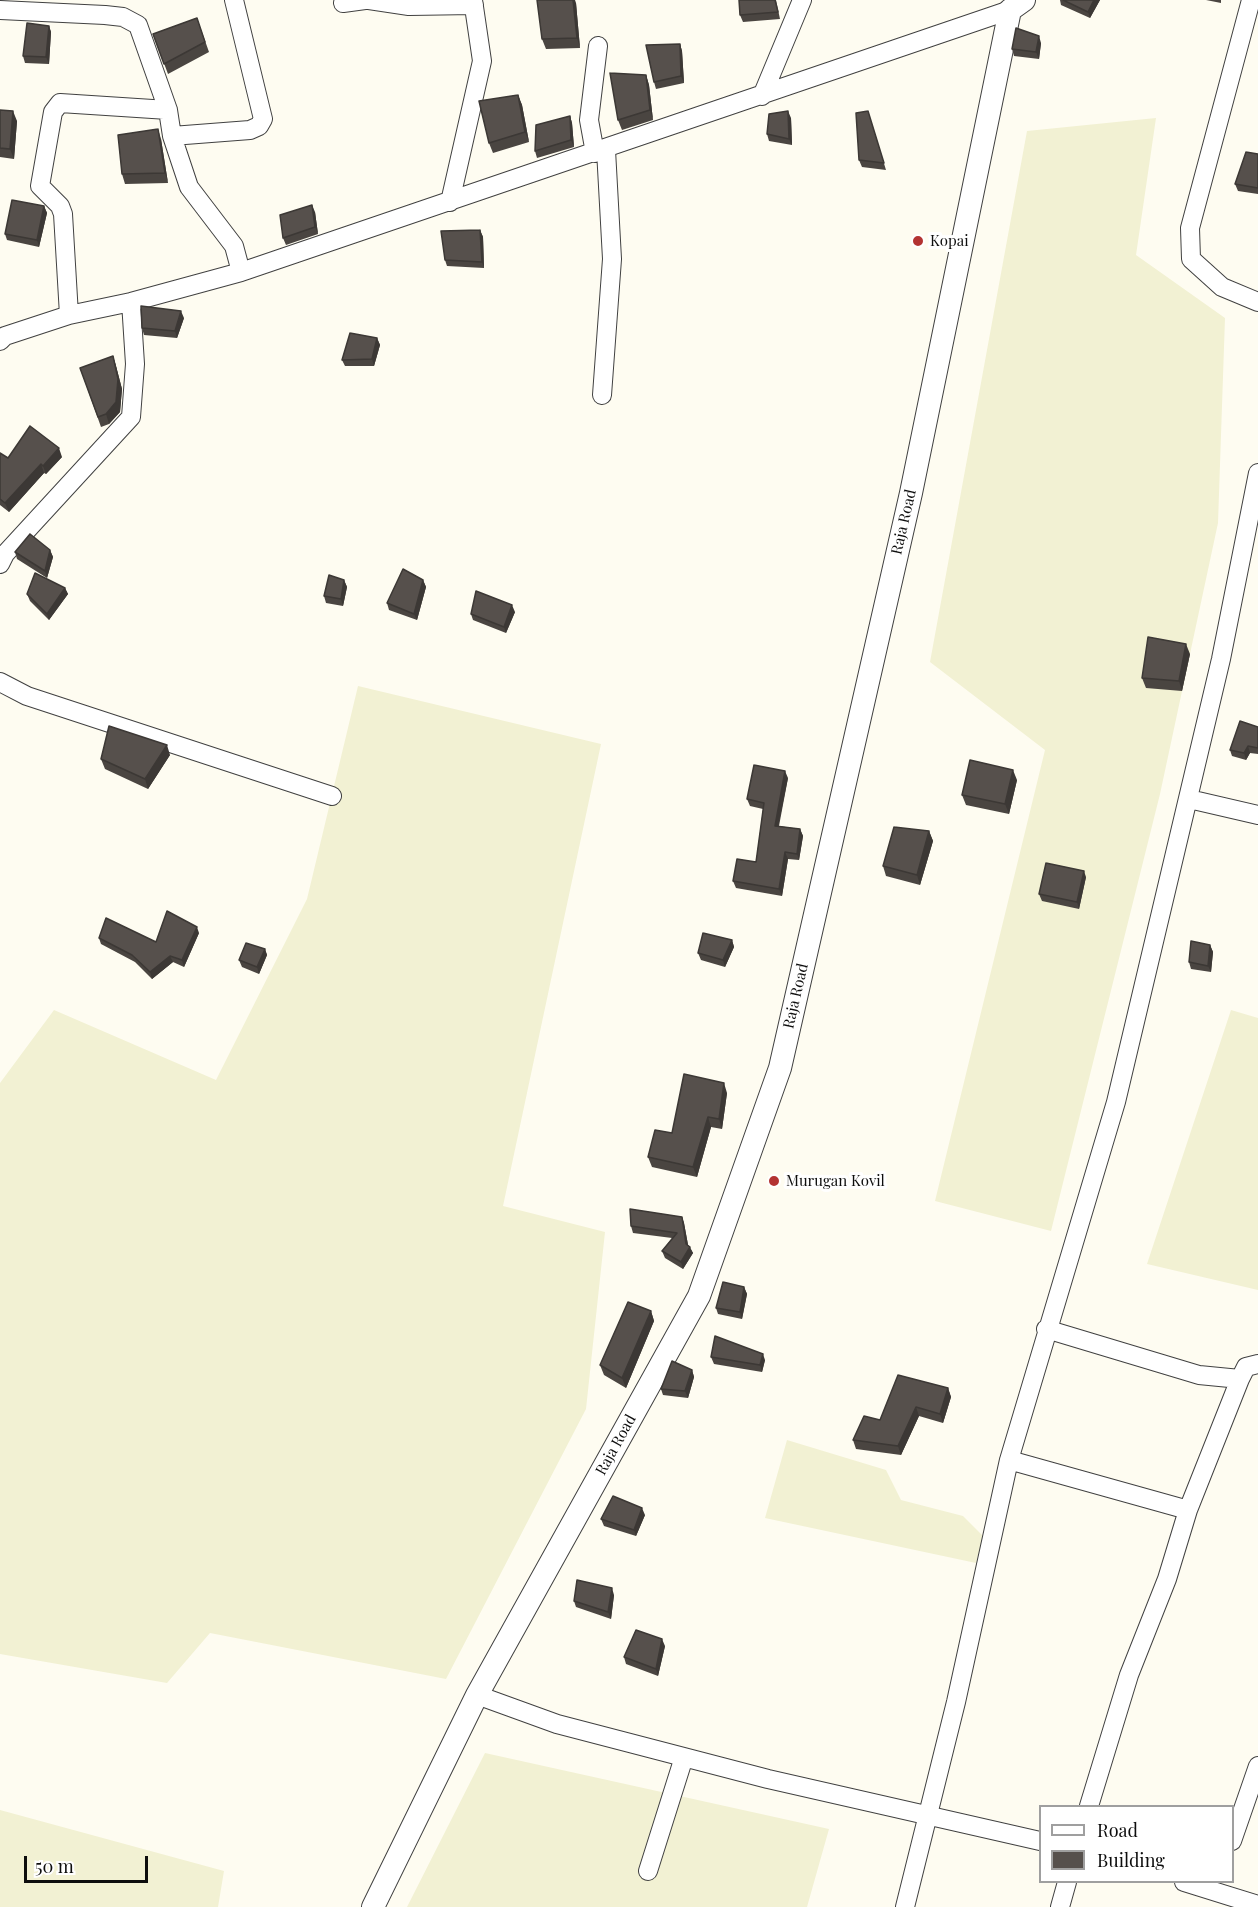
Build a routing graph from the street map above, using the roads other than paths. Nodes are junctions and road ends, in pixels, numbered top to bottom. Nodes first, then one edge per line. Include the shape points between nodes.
1 (234, 0) edge
2 (367, 0) edge
3 (802, 0) edge
4 (1251, 0) edge
5 (473, 2) edge
6 (343, 3) dead end
7 (1017, 5) edge
8 (0, 10) edge
9 (598, 46) dead end
10 (762, 96) junction
11 (168, 110) junction
12 (171, 136) junction
13 (600, 152) junction
14 (450, 202) junction
15 (241, 272) junction
16 (131, 302) junction
17 (1258, 302) edge
18 (69, 315) junction
19 (2, 338) edge
20 (602, 395) dead end
21 (1258, 473) edge
22 (0, 564) edge
23 (0, 682) edge
24 (0, 696) edge
25 (27, 696) junction
26 (332, 796) dead end
27 (1189, 799) junction
28 (1258, 815) edge
29 (1046, 1329) junction
30 (1258, 1364) edge
31 (1240, 1379) junction
32 (1009, 1460) junction
33 (1188, 1510) junction
34 (477, 1695) junction
35 (684, 1757) junction
36 (1258, 1766) edge
37 (1089, 1805) edge
38 (927, 1815) junction
39 (1234, 1839) edge
40 (1039, 1841) edge
41 (648, 1871) dead end
42 (1066, 1883) edge
43 (1189, 1883) edge
44 (1216, 1893) edge
45 (1258, 1905) edge
46 (373, 1907) edge
47 (905, 1907) edge
48 (1060, 1907) edge

1 - 12 street via 263,119 250,130
2 - 5 street via 409,6
2 - 6 street
3 - 10 street
4 - 17 street via 1190,228 1191,259 1222,287
5 - 14 street via 482,61
7 - 10 street
7 - 34 street, Raja Road via 780,1068 699,1296
8 - 11 street via 105,15 123,17 138,25
9 - 13 street via 589,120
10 - 13 street
11 - 12 street
11 - 18 street via 60,103 53,112 40,186 63,214
12 - 15 street via 189,187 234,246
13 - 14 street
13 - 20 street via 612,259
14 - 15 street
15 - 16 street
16 - 18 street
16 - 22 street via 135,364 131,417
18 - 19 street
21 - 27 street
23 - 25 street
24 - 25 street
25 - 26 street
27 - 28 street
27 - 29 street via 1116,1102
29 - 31 street via 1199,1375
29 - 32 street
30 - 31 street via 1246,1367
31 - 33 street
32 - 33 street
32 - 38 street
33 - 37 street via 1167,1579 1129,1675
34 - 35 street via 558,1724
34 - 46 street, Raja Road
35 - 38 street
35 - 41 street
36 - 39 street
38 - 40 street
38 - 47 street
42 - 48 street
43 - 44 street
44 - 45 street

